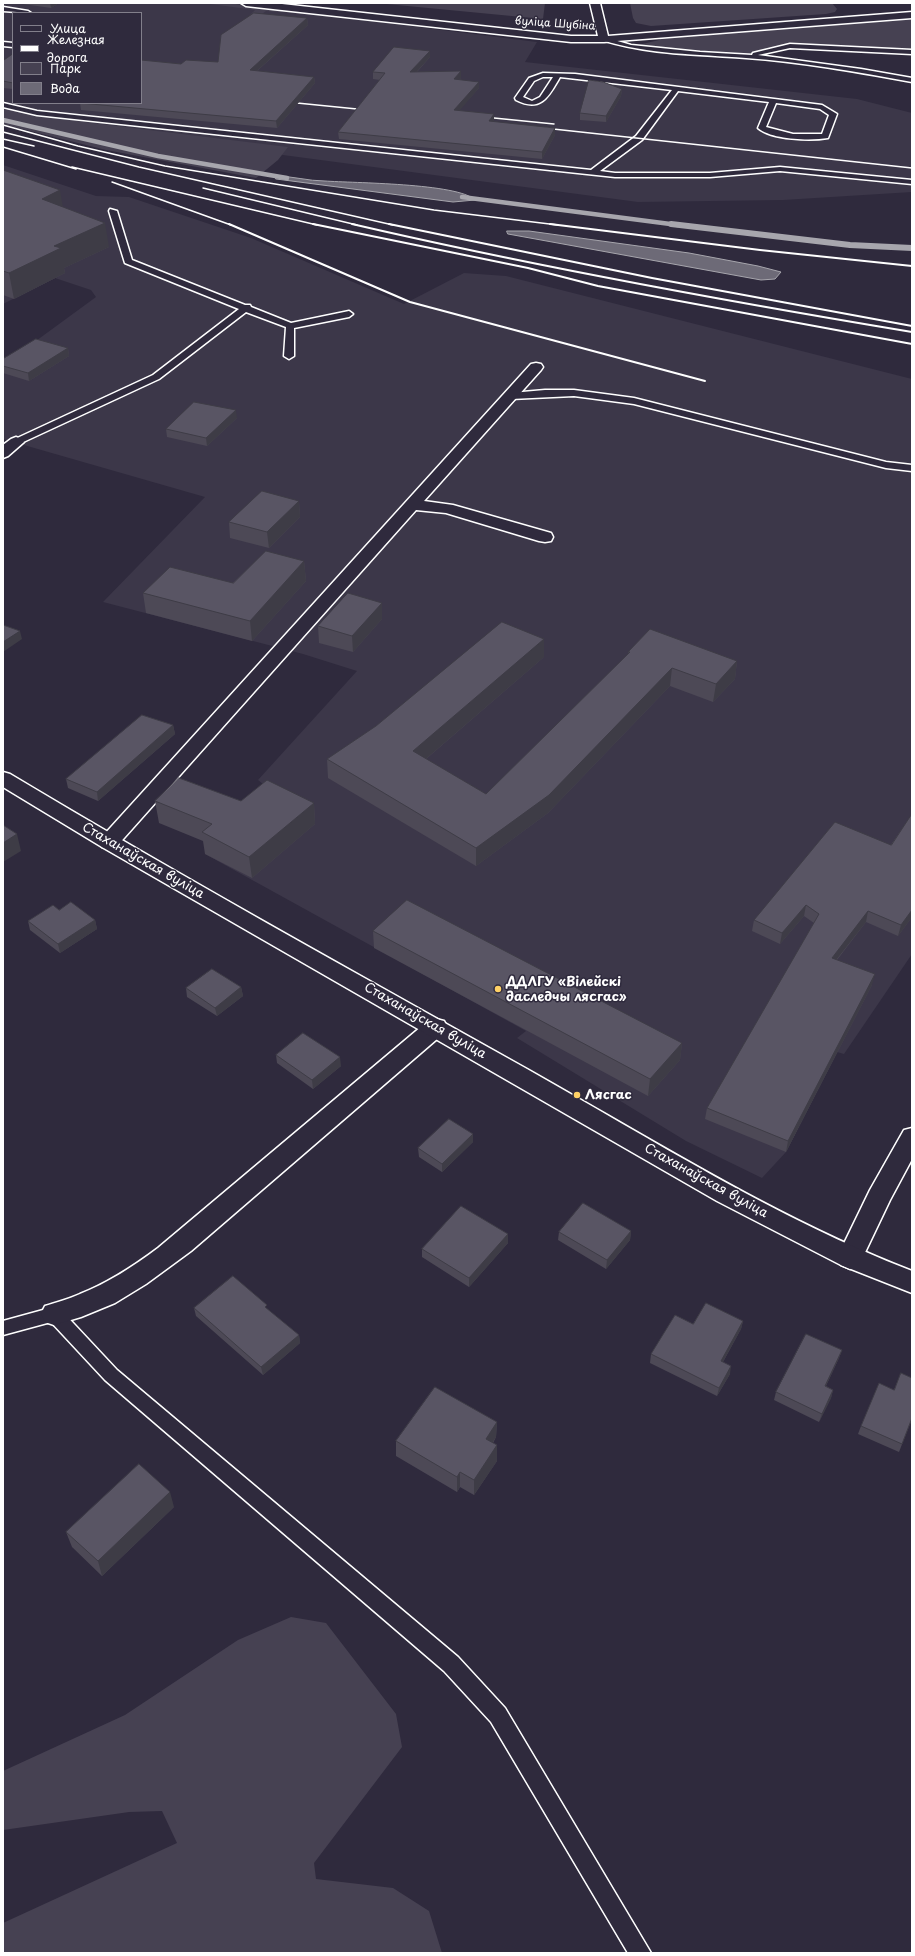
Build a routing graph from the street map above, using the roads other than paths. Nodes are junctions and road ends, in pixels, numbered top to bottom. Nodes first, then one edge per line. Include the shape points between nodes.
1 (246, 3) edge
2 (595, 3) edge
3 (852, 7) dead end
4 (3, 9) edge
5 (22, 12) edge
6 (912, 15) edge
7 (854, 19) junction
8 (604, 39) junction
9 (912, 52) edge
10 (747, 56) junction
11 (558, 75) junction
12 (912, 80) edge
13 (678, 88) junction
14 (773, 101) junction
15 (3, 105) edge
16 (592, 173) junction
17 (912, 182) edge
18 (113, 211) dead end
19 (247, 307) junction
20 (349, 314) dead end
21 (290, 326) junction
22 (289, 356) dead end
23 (536, 367) dead end
24 (511, 396) junction
25 (16, 442) joint
26 (3, 453) edge
27 (912, 468) edge
28 (411, 505) junction
29 (545, 537) dead end
30 (3, 778) edge
31 (109, 842) junction
32 (436, 1027) junction
33 (912, 1137) edge
34 (850, 1258) junction
35 (912, 1282) edge
36 (54, 1314) junction
37 (3, 1328) edge
38 (640, 1953) edge

1 - 8 street, вуліца Шубіна via 563,39
2 - 8 street
3 - 7 street via 858,12
4 - 5 lane
6 - 7 street, вуліца Шубіна
7 - 8 street, вуліца Шубіна
8 - 10 lane via 630,47
9 - 10 lane via 814,46 773,49
10 - 12 lane
11 - 11 lane via 542,101 525,103 519,98 533,78
11 - 13 lane
13 - 14 lane
13 - 16 lane via 639,138
14 - 14 lane via 822,107 833,114 825,136 772,133 762,128
15 - 16 lane via 37,113
16 - 17 lane via 710,174 780,170
18 - 19 lane via 128,261
19 - 21 lane
19 - 25 lane via 156,378
20 - 21 lane
21 - 22 lane
23 - 24 street
24 - 27 lane via 545,392 574,393 634,402 886,465
24 - 28 street
25 - 26 street
28 - 29 street via 447,508
28 - 31 street
30 - 31 street, Стаханаўская вуліца
31 - 32 street, Стаханаўская вуліца
32 - 34 street, Стаханаўская вуліца via 726,1194
32 - 36 street via 141,1276 100,1299
33 - 34 street via 879,1197
34 - 35 street, Стаханаўская вуліца
36 - 37 lane
36 - 38 lane via 111,1375 451,1664 498,1715

